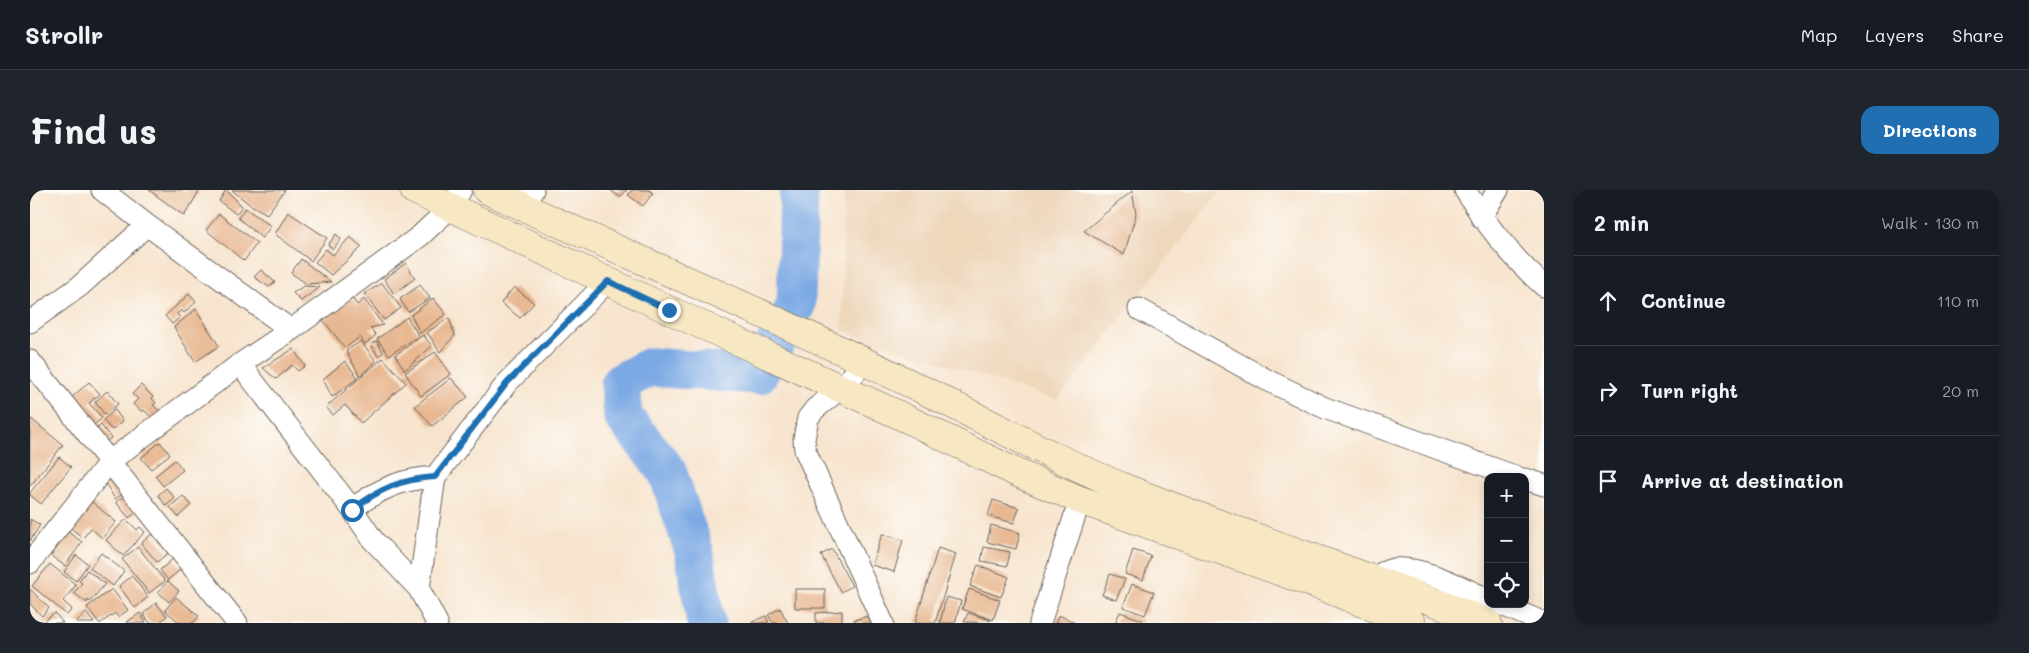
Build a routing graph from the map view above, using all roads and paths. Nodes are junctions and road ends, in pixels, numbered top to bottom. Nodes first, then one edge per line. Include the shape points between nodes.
1 (102, 190) edge
2 (414, 190) edge
3 (487, 190) edge
4 (1465, 190) edge
5 (1498, 190) edge
6 (456, 198) edge
7 (528, 198) edge
8 (1482, 217) junction
9 (147, 226) junction
10 (608, 281) junction
11 (1544, 286) edge
12 (1139, 309) dead end
13 (30, 322) edge
14 (291, 330) junction
15 (30, 362) edge
16 (864, 362) junction
17 (240, 364) junction
18 (841, 388) junction
19 (110, 461) junction
20 (1506, 473) edge
21 (435, 477) junction
22 (1529, 480) edge
23 (1544, 485) edge
24 (1080, 500) junction
25 (352, 510) junction
26 (30, 563) edge
27 (1372, 578) junction
28 (419, 589) junction
29 (1484, 597) edge
30 (1509, 608) edge
31 (236, 623) edge
32 (436, 623) edge
33 (883, 623) edge
34 (1040, 623) edge
35 (1412, 623) edge
36 (1488, 623) edge
37 (1544, 623) edge

1 - 9 street
2 - 6 main road
3 - 7 main road
4 - 8 street
5 - 8 street
6 - 10 main road
6 - 14 street via 420,236
7 - 16 main road
8 - 11 street via 1506,248
9 - 13 street via 80,286
9 - 14 street
10 - 18 main road
10 - 21 street via 507,383
12 - 20 street via 1267,380 1325,408
14 - 17 street
15 - 19 street
16 - 18 street
16 - 27 main road via 1127,488
17 - 19 street
17 - 25 street
18 - 24 main road
18 - 33 street via 815,408 808,418 805,450
19 - 26 street
19 - 31 street
21 - 25 street via 415,478 390,485
21 - 28 street
22 - 23 street
24 - 34 street
24 - 35 main road via 1323,587
25 - 28 street via 373,540
27 - 29 street via 1393,569 1416,572
27 - 36 main road
28 - 32 street
30 - 37 street

